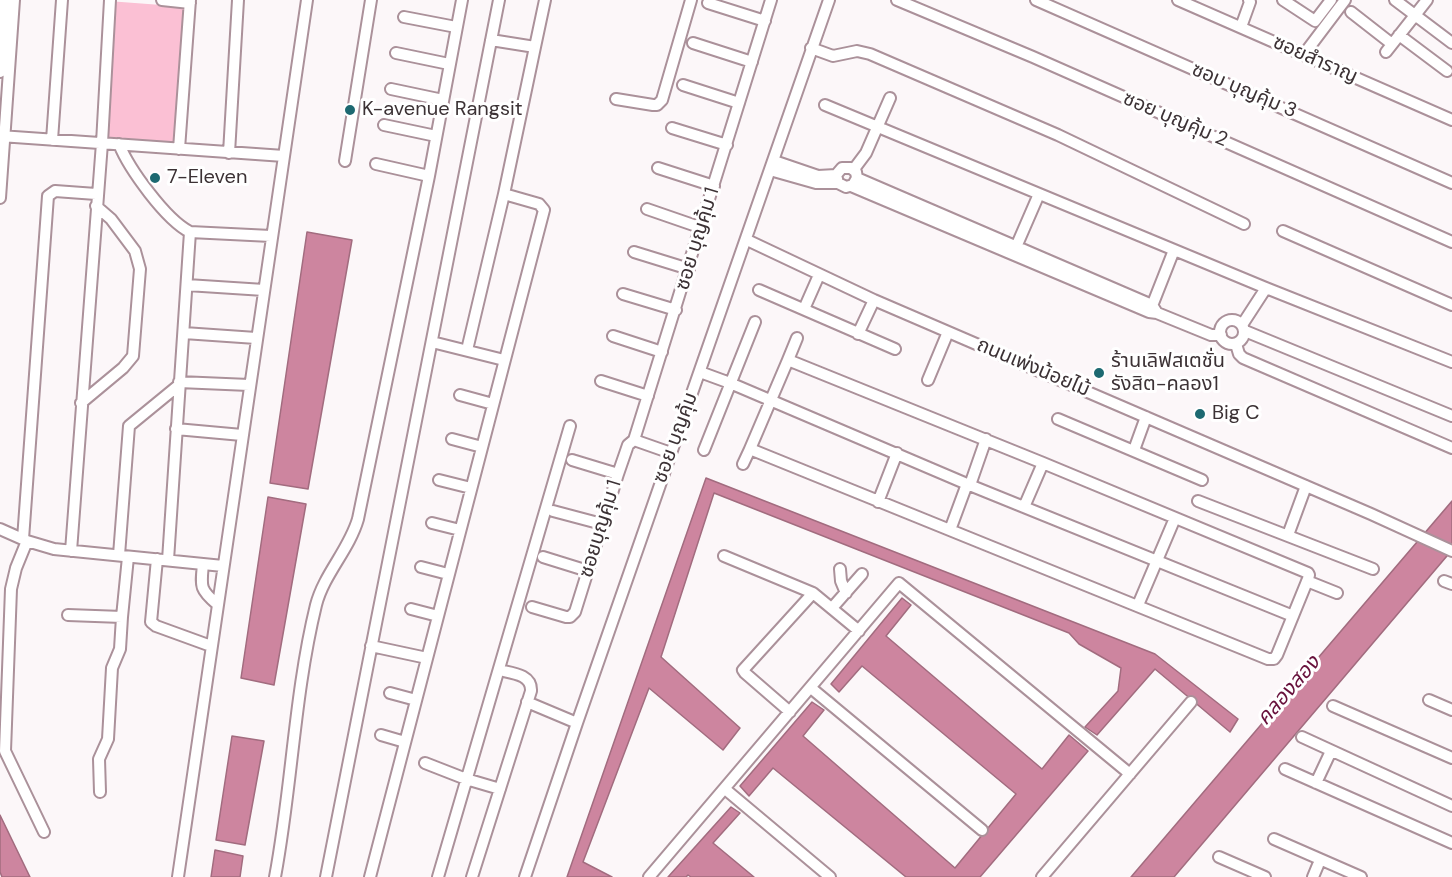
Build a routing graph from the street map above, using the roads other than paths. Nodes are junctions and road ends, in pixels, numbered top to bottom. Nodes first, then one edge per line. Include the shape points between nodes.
1 (5, 0) edge
2 (15, 0) edge
3 (62, 0) edge
4 (110, 0) edge
5 (162, 0) edge
6 (238, 0) edge
7 (307, 0) edge
8 (371, 0) edge
9 (462, 0) edge
10 (499, 0) edge
11 (545, 0) edge
12 (691, 0) edge
13 (771, 0) edge
14 (829, 0) edge
15 (897, 0) edge
16 (1036, 0) edge
17 (1178, 0) edge
18 (1283, 0) edge
19 (1331, 0) edge
20 (1345, 0) edge
21 (1395, 0) edge
22 (1426, 0) edge
23 (190, 1) edge
24 (1251, 1) edge
25 (708, 3) dead end
26 (1351, 12) dead end
27 (1415, 15) junction
28 (404, 17) dead end
29 (765, 21) junction
30 (456, 27) junction
31 (1241, 27) junction
32 (491, 40) junction
33 (693, 43) dead end
34 (1452, 43) edge
35 (1392, 44) junction
36 (534, 47) junction
37 (811, 48) junction
38 (1308, 49) dead end
39 (396, 53) dead end
40 (752, 62) junction
41 (450, 64) junction
42 (1447, 71) dead end
43 (0, 72) edge
44 (683, 85) dead end
45 (391, 89) dead end
46 (890, 98) dead end
47 (616, 99) dead end
48 (443, 100) junction
49 (739, 103) junction
50 (825, 105) dead end
51 (1452, 120) edge
52 (384, 126) dead end
53 (878, 127) junction
54 (672, 128) dead end
55 (2, 136) edge
56 (436, 136) junction
57 (52, 140) junction
58 (102, 143) junction
59 (119, 144) junction
60 (727, 145) junction
61 (179, 149) junction
62 (229, 153) junction
63 (284, 156) junction
64 (345, 161) dead end
65 (376, 164) dead end
66 (772, 166) junction
67 (658, 168) dead end
68 (429, 176) junction
69 (854, 178) junction
70 (837, 179) junction
71 (1452, 183) edge
72 (714, 186) junction
73 (96, 194) junction
74 (504, 194) junction
75 (1039, 194) junction
76 (0, 198) edge
77 (96, 206) junction
78 (647, 209) dead end
79 (1244, 224) dead end
80 (702, 228) junction
81 (1283, 231) dead end
82 (190, 232) junction
83 (271, 236) junction
84 (747, 240) junction
85 (1452, 242) edge
86 (1016, 247) junction
87 (1174, 250) junction
88 (634, 252) dead end
89 (689, 269) junction
90 (819, 275) junction
91 (187, 285) junction
92 (1266, 288) junction
93 (264, 290) junction
94 (759, 290) dead end
95 (623, 294) dead end
96 (874, 300) junction
97 (1452, 305) edge
98 (804, 309) junction
99 (676, 310) junction
100 (1153, 310) junction
101 (756, 322) dead end
102 (1243, 328) junction
103 (948, 332) junction
104 (184, 333) junction
105 (858, 333) junction
106 (1221, 335) junction
107 (613, 336) dead end
108 (256, 338) junction
109 (797, 338) dead end
110 (432, 342) junction
111 (1236, 344) junction
112 (467, 350) junction
113 (895, 350) dead end
114 (662, 352) junction
115 (504, 360) junction
116 (788, 360) junction
117 (1452, 362) edge
118 (700, 372) junction
119 (928, 380) dead end
120 (601, 381) dead end
121 (179, 383) junction
122 (730, 383) junction
123 (249, 385) junction
124 (460, 395) dead end
125 (648, 396) junction
126 (770, 401) junction
127 (81, 403) junction
128 (493, 404) junction
129 (1452, 416) edge
130 (1146, 417) junction
131 (1058, 418) dead end
132 (570, 426) dead end
133 (176, 429) junction
134 (242, 435) junction
135 (452, 439) dead end
136 (986, 439) junction
137 (631, 442) junction
138 (482, 447) junction
139 (1452, 448) edge
140 (750, 449) junction
141 (704, 450) dead end
142 (1134, 450) junction
143 (671, 453) junction
144 (897, 453) junction
145 (572, 460) dead end
146 (1043, 463) junction
147 (743, 464) dead end
148 (618, 474) junction
149 (439, 480) dead end
150 (1202, 480) dead end
151 (968, 484) junction
152 (1306, 486) junction
153 (471, 488) junction
154 (1198, 501) dead end
155 (878, 502) junction
156 (1024, 507) junction
157 (553, 511) dead end
158 (1175, 518) junction
159 (432, 523) dead end
160 (602, 524) junction
161 (0, 529) edge
162 (460, 530) junction
163 (950, 530) junction
164 (1288, 535) junction
165 (25, 540) junction
166 (71, 551) junction
167 (1452, 551) edge
168 (123, 556) junction
169 (724, 556) dead end
170 (543, 557) dead end
171 (162, 560) junction
172 (1158, 562) junction
173 (203, 564) junction
174 (223, 566) junction
175 (422, 567) dead end
176 (840, 569) dead end
177 (1373, 569) dead end
178 (588, 572) junction
179 (448, 574) junction
180 (862, 574) dead end
181 (1307, 581) junction
182 (0, 584) edge
183 (11, 589) junction
184 (813, 593) junction
185 (846, 593) junction
186 (1337, 593) dead end
187 (217, 604) junction
188 (1138, 605) junction
189 (532, 607) dead end
190 (411, 609) dead end
191 (832, 609) junction
192 (68, 615) dead end
193 (438, 616) junction
194 (1293, 616) junction
195 (122, 617) junction
196 (859, 631) junction
197 (211, 646) junction
198 (372, 646) junction
199 (427, 658) junction
200 (499, 670) junction
201 (811, 687) junction
202 (390, 693) dead end
203 (416, 700) junction
204 (1429, 700) dead end
205 (527, 702) junction
206 (1191, 702) dead end
207 (1333, 706) dead end
208 (1452, 710) edge
209 (790, 711) junction
210 (577, 723) junction
211 (381, 735) dead end
212 (1302, 737) dead end
213 (405, 742) junction
214 (1331, 750) junction
215 (1452, 758) edge
216 (425, 763) dead end
217 (1285, 769) dead end
218 (1130, 774) junction
219 (466, 779) junction
220 (1316, 783) junction
221 (500, 789) junction
222 (725, 789) junction
223 (100, 792) dead end
224 (1452, 806) edge
225 (982, 830) dead end
226 (44, 832) dead end
227 (1274, 839) dead end
228 (1452, 843) edge
229 (1219, 857) dead end
230 (1318, 865) dead end
231 (178, 877) edge
232 (275, 877) edge
233 (326, 877) edge
234 (370, 877) edge
235 (438, 877) edge
236 (472, 877) edge
237 (525, 877) edge
238 (649, 877) edge
239 (830, 877) edge
240 (1042, 877) edge
241 (1265, 877) edge
242 (1313, 877) edge
243 (1361, 877) edge

1 - 43 street
2 - 55 street
3 - 57 street
4 - 58 street
5 - 23 street
6 - 62 street
7 - 63 street
8 - 64 street
9 - 30 street
10 - 32 street
11 - 36 street
12 - 47 street via 660,103
13 - 29 street, ซอย บุญคุ้ม 1
14 - 37 street, ซอย บุญคุ้ม
15 - 85 street, ซอย บุญคุ้ม 2
16 - 71 street, ซอบ บุญคุ้ม 3
17 - 31 street, ซอยสำราญ
18 - 19 street via 1315,21
20 - 38 street
21 - 27 street
22 - 27 street
23 - 61 street
24 - 31 street
25 - 29 street
26 - 35 street
27 - 34 street
27 - 35 street
28 - 30 street
29 - 40 street, ซอย บุญคุ้ม 1
30 - 41 street
31 - 51 street, ซอยสำราญ
32 - 36 street
32 - 110 street
33 - 40 street
35 - 42 street
36 - 74 street
37 - 66 street, ซอย บุญคุ้ม
37 - 79 street via 833,56 857,51 870,54 1058,135
39 - 41 street
40 - 49 street, ซอย บุญคุ้ม 1
41 - 48 street
44 - 49 street
45 - 48 street
46 - 53 street
48 - 56 street
49 - 60 street, ซอย บุญคุ้ม 1
50 - 53 street
52 - 56 street
53 - 69 street
53 - 75 street
54 - 60 street
55 - 57 street
55 - 76 street
56 - 68 street
57 - 58 street
58 - 59 street
58 - 73 street
59 - 61 street
59 - 82 street via 131,168 178,225
60 - 72 street, ซอย บุญคุ้ม 1
61 - 62 street
62 - 63 street
63 - 83 street
65 - 68 street
66 - 70 street
66 - 84 street, ซอย บุญคุ้ม
67 - 72 street
68 - 232 street via 354,536 317,602
69 - 70 street via 843,186
69 - 70 street via 845,166 839,170
69 - 86 street
69 - 100 street
72 - 80 street, ซอย บุญคุ้ม 1
73 - 77 street
73 - 165 street via 54,191 48,196
74 - 112 street
74 - 115 street via 539,204 544,210
75 - 86 street
75 - 87 street
77 - 127 street
77 - 127 street via 135,251 140,269 133,356
78 - 80 street
80 - 89 street, ซอย บุญคุ้ม 1
81 - 97 street
82 - 83 street
82 - 91 street
83 - 93 street
84 - 90 street, ถนนเพ่งน้อยไม้
84 - 118 street, ซอย บุญคุ้ม
86 - 100 street
87 - 92 street
87 - 100 street
88 - 89 street
89 - 99 street, ซอย บุญคุ้ม 1
90 - 96 street, ถนนเพ่งน้อยไม้
90 - 98 street
91 - 93 street
91 - 104 street
92 - 102 street
92 - 117 street
93 - 108 street
94 - 98 street
95 - 99 street
96 - 103 street, ถนนเพ่งน้อยไม้
96 - 105 street
98 - 105 street
99 - 114 street, ซอย บุญคุ้ม 1
100 - 106 street via 1211,335
101 - 122 street
102 - 106 street via 1235,320 1226,322
102 - 111 street via 1243,338
102 - 129 street
103 - 119 street
103 - 130 street, ถนนเพ่งน้อยไม้
104 - 108 street
104 - 121 street
105 - 113 street
106 - 111 street via 1225,342
107 - 114 street
108 - 123 street
109 - 116 street
110 - 112 street
110 - 198 street
111 - 139 street via 1243,358
112 - 115 street
114 - 125 street, ซอย บุญคุ้ม 1
115 - 128 street
116 - 126 street
116 - 136 street
118 - 122 street
118 - 143 street, ซอย บุญคุ้ม
120 - 125 street
121 - 123 street
121 - 133 street
121 - 168 street via 129,426
122 - 126 street
122 - 141 street
123 - 134 street
124 - 128 street
125 - 137 street, ซอย บุญคุ้ม 1
126 - 140 street
126 - 144 street
127 - 166 street
128 - 138 street
130 - 142 street
130 - 152 street, ถนนเพ่งน้อยไม้
131 - 142 street
132 - 200 street
133 - 134 street
133 - 171 street
134 - 174 street
135 - 138 street
136 - 146 street
136 - 151 street
137 - 143 street
137 - 148 street, ซอยบุญคุ้ม 1
138 - 153 street
140 - 147 street
140 - 155 street
142 - 150 street
143 - 210 street, ซอย บุญคุ้ม
144 - 151 street
144 - 155 street
145 - 148 street
146 - 156 street
146 - 158 street
148 - 160 street, ซอยบุญคุ้ม 1
149 - 153 street
151 - 156 street
151 - 163 street
152 - 164 street
152 - 167 street, ถนนเพ่งน้อยไม้
153 - 162 street
154 - 164 street
155 - 163 street
156 - 172 street
157 - 160 street
158 - 172 street
158 - 181 street via 1308,573
159 - 162 street
160 - 178 street, ซอยบุญคุ้ม 1
161 - 165 street
162 - 179 street
163 - 188 street
164 - 177 street
165 - 166 street
165 - 183 street
166 - 168 street
168 - 171 street
168 - 195 street
169 - 184 street
170 - 178 street
171 - 173 street
171 - 197 street via 152,622
172 - 188 street
172 - 194 street
173 - 174 street
173 - 187 street via 203,591
174 - 187 street
175 - 179 street
176 - 185 street
178 - 189 street, ซอยบุญคุ้ม 1 via 570,617
179 - 193 street
180 - 185 street
181 - 186 street
181 - 194 street
182 - 183 street
183 - 226 street via 5,751
184 - 191 street
184 - 209 street via 743,670
185 - 191 street
187 - 197 street
188 - 194 street via 1268,659 1277,655
190 - 193 street
191 - 196 street
192 - 195 street
193 - 199 street
195 - 223 street via 120,649 112,668 108,739 99,759
196 - 201 street
196 - 218 street via 900,583
197 - 231 street
198 - 199 street
198 - 233 street
199 - 203 street
200 - 205 street via 530,682
200 - 219 street
201 - 209 street
201 - 225 street
202 - 203 street
203 - 213 street
204 - 208 street
205 - 210 street
205 - 221 street
206 - 218 street
207 - 215 street
209 - 222 street
210 - 237 street, ซอย บุญคุ้ม
211 - 213 street
212 - 214 street
213 - 234 street
214 - 220 street
214 - 224 street
216 - 219 street
217 - 220 street
218 - 240 street
219 - 221 street
219 - 235 street
220 - 228 street
221 - 236 street
222 - 238 street
222 - 239 street
227 - 243 street
229 - 241 street
230 - 242 street

